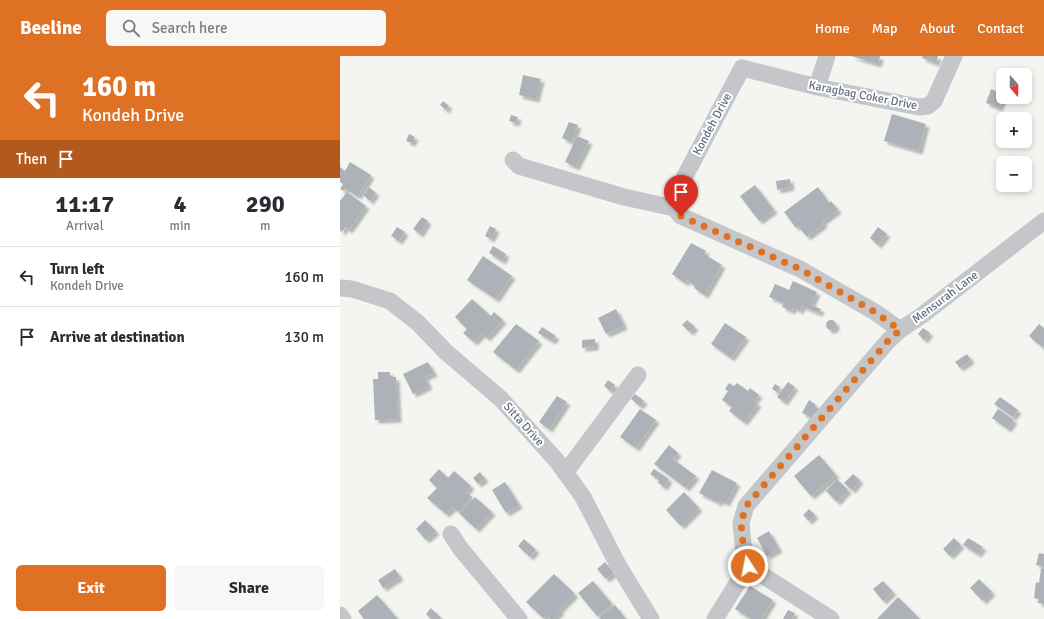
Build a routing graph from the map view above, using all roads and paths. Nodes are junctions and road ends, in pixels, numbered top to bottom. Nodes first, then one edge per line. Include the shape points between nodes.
1 (827, 56) edge
2 (954, 56) edge
3 (742, 68) joint
4 (817, 87) junction
5 (513, 160) dead end
6 (674, 208) junction
7 (1044, 221) edge
8 (340, 288) edge
9 (900, 330) junction
10 (638, 376) dead end
11 (565, 473) junction
12 (451, 534) dead end
13 (748, 566) junction
14 (340, 615) edge
15 (343, 619) edge
16 (519, 619) edge
17 (651, 619) edge
18 (715, 619) edge
19 (831, 619) edge

1 - 4 street
2 - 4 street, Karagbag Coker Drive via 934,101 928,106 919,108
3 - 4 street, Karagbag Coker Drive
3 - 6 street, Kondeh Drive via 674,197
5 - 6 street via 519,166 617,195
6 - 9 street via 681,216 800,269 875,312
7 - 9 street, Mensurah Lane
8 - 11 street, Sitta Drive via 352,289 390,301 418,323 446,352 500,399
9 - 13 street, Mensurah Lane via 746,506 741,523
10 - 11 street
11 - 17 street, Sitta Drive via 583,497 618,565
12 - 16 street
13 - 18 street
13 - 19 street
14 - 15 street

